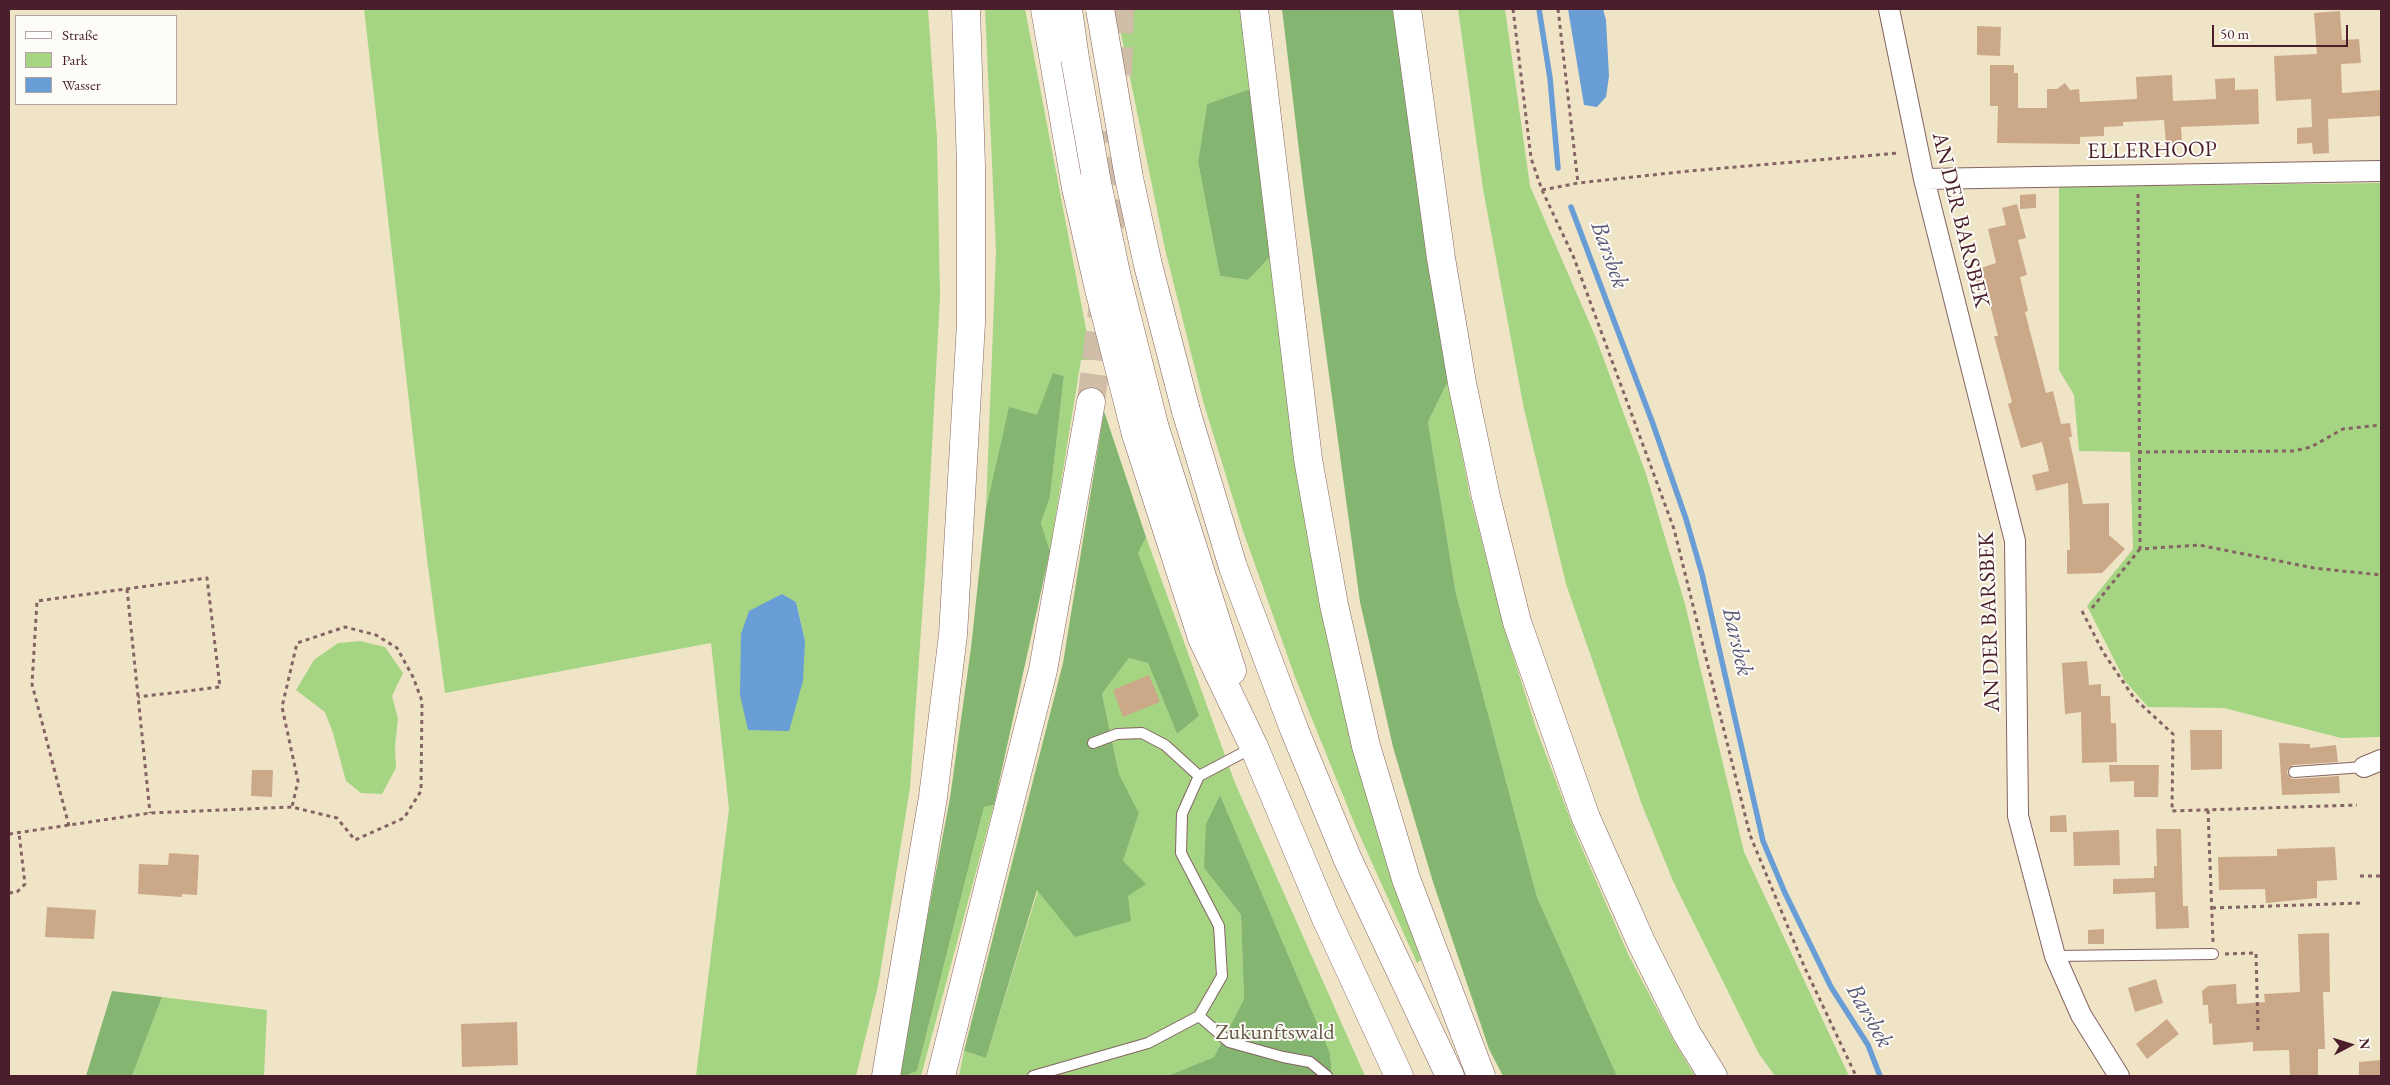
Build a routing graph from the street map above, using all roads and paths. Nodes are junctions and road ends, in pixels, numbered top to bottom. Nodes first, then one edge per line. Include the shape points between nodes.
1 (960, 9) edge
2 (966, 9) edge
3 (1045, 9) edge
4 (1068, 9) edge
5 (1100, 9) edge
6 (1254, 9) edge
7 (1407, 9) edge
8 (1513, 9) edge
9 (1558, 9) edge
10 (1889, 9) edge
11 (968, 54) junction
12 (1918, 151) junction
13 (2381, 171) edge
14 (2138, 176) junction
15 (1924, 179) junction
16 (1578, 183) junction
17 (1542, 190) junction
18 (1091, 402) tunnel mouth
19 (2381, 425) edge
20 (1145, 430) junction
21 (2138, 452) junction
22 (2140, 549) junction
23 (2381, 575) edge
24 (127, 589) junction
25 (2092, 608) dead end
26 (2082, 611) dead end
27 (138, 698) junction
28 (1093, 743) dead end
29 (1254, 747) junction
30 (2373, 764) edge
31 (2294, 772) dead end
32 (1199, 776) junction
33 (2357, 805) dead end
34 (292, 808) junction
35 (2208, 810) junction
36 (150, 813) junction
37 (69, 826) junction
38 (20, 833) junction
39 (9, 834) edge
40 (2360, 876) dead end
41 (2381, 876) edge
42 (9, 893) edge
43 (2362, 903) dead end
44 (2212, 908) junction
45 (2213, 954) junction
46 (2055, 956) junction
47 (1199, 1016) junction
48 (2258, 1030) dead end
49 (886, 1076) edge
50 (941, 1076) edge
51 (1033, 1076) edge
52 (1327, 1076) edge
53 (1399, 1076) edge
54 (1450, 1076) edge
55 (1481, 1076) edge
56 (1713, 1076) edge
57 (1856, 1076) edge
58 (2119, 1076) edge

1 - 11 main road
2 - 11 main road
3 - 20 main road, bridge via 1076,188 1098,285
4 - 20 main road, bridge via 1099,193
5 - 54 main road, bridge via 1129,178 1148,265 1186,411 1233,567 1348,860
6 - 55 main road via 1308,459 1334,605 1366,746 1404,870
7 - 56 main road via 1441,258 1462,383 1517,622 1586,818 1641,942 1687,1034
8 - 17 path via 1531,158
9 - 16 path
10 - 12 street, AN DER BARSBEK
11 - 49 main road via 971,323 954,635 933,797
12 - 15 street, AN DER BARSBEK
12 - 16 path via 1689,170
13 - 14 street, ELLERHOOP
14 - 15 street, ELLERHOOP
14 - 21 path
15 - 46 street, AN DER BARSBEK via 2015,541 2018,816
16 - 17 path
17 - 57 path via 1574,258 1674,529 1750,835 1804,966
18 - 50 main road via 1043,670
19 - 21 path via 2343,429 2325,441 2293,451
20 - 29 main road via 1202,638
21 - 22 path
22 - 23 path via 2199,545 2314,568
22 - 25 path
24 - 27 path
24 - 27 path via 207,578 220,686
24 - 37 path via 37,601 32,684
26 - 35 path via 2103,652 2134,698 2174,734 2172,811
27 - 36 path
28 - 32 lane via 1117,734 1142,733 1165,745
29 - 32 lane
29 - 53 main road via 1325,916
30 - 31 lane
32 - 47 lane via 1182,814 1181,853 1219,926 1222,976
33 - 35 path
34 - 34 path via 337,818 355,840 404,818 421,791 422,701 397,648 376,635 345,627 297,643 282,708 298,781
34 - 36 path
35 - 44 path
36 - 37 path
37 - 38 path
38 - 39 path
38 - 42 path via 25,884 17,892
40 - 41 path
43 - 44 path
44 - 45 path
45 - 46 lane
45 - 48 path via 2256,953
46 - 58 street, AN DER BARSBEK via 2081,1015
47 - 51 lane via 1148,1043
47 - 52 lane via 1228,1042 1310,1062

